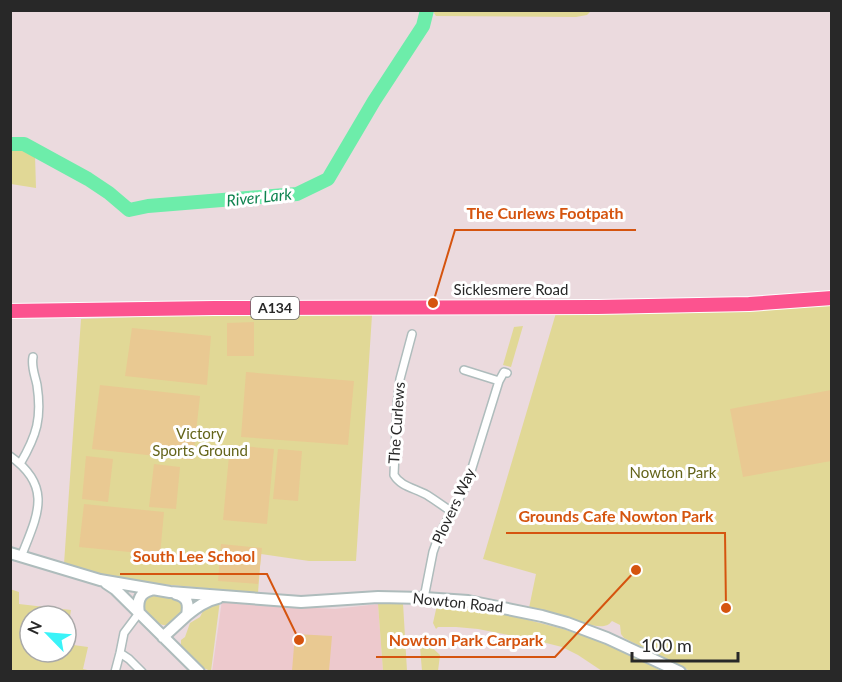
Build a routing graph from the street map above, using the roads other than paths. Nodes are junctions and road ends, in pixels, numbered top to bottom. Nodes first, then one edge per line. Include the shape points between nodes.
1 (831, 298) edge
2 (10, 311) edge
3 (410, 336) dead end
4 (33, 357) dead end
5 (463, 370) dead end
6 (507, 373) dead end
7 (499, 381) junction
8 (10, 456) edge
9 (20, 464) junction
10 (452, 512) junction
11 (16, 555) edge
12 (100, 580) junction
13 (151, 590) junction
14 (170, 592) junction
15 (224, 597) junction
16 (424, 598) junction
17 (139, 613) junction
18 (187, 615) junction
19 (163, 637) junction
20 (120, 653) junction
21 (115, 672) edge
22 (142, 672) edge
23 (199, 672) edge
24 (680, 672) edge

1 - 2 highway, Sicklesmere Road / A134 via 598,307
3 - 10 street, The Curlews via 400,379 394,475
4 - 9 street via 39,406 37,426
5 - 7 street
6 - 7 street, Plovers Way
7 - 10 street, Plovers Way via 467,484
8 - 9 street
9 - 11 street via 35,485 39,505
10 - 16 street, Plovers Way via 433,552
11 - 12 street, Nowton Road
12 - 13 street, Nowton Road
12 - 17 street
13 - 14 street, Nowton Road
13 - 17 street via 140,597
14 - 15 street, Nowton Road
14 - 18 street via 187,601
15 - 16 street, Nowton Road via 301,602
15 - 18 street, Nowton Road via 207,601
16 - 24 street, Nowton Road via 542,616 607,638
17 - 19 street
17 - 20 street via 124,633
18 - 19 street, Nowton Road
19 - 23 street
20 - 21 street
20 - 22 street

